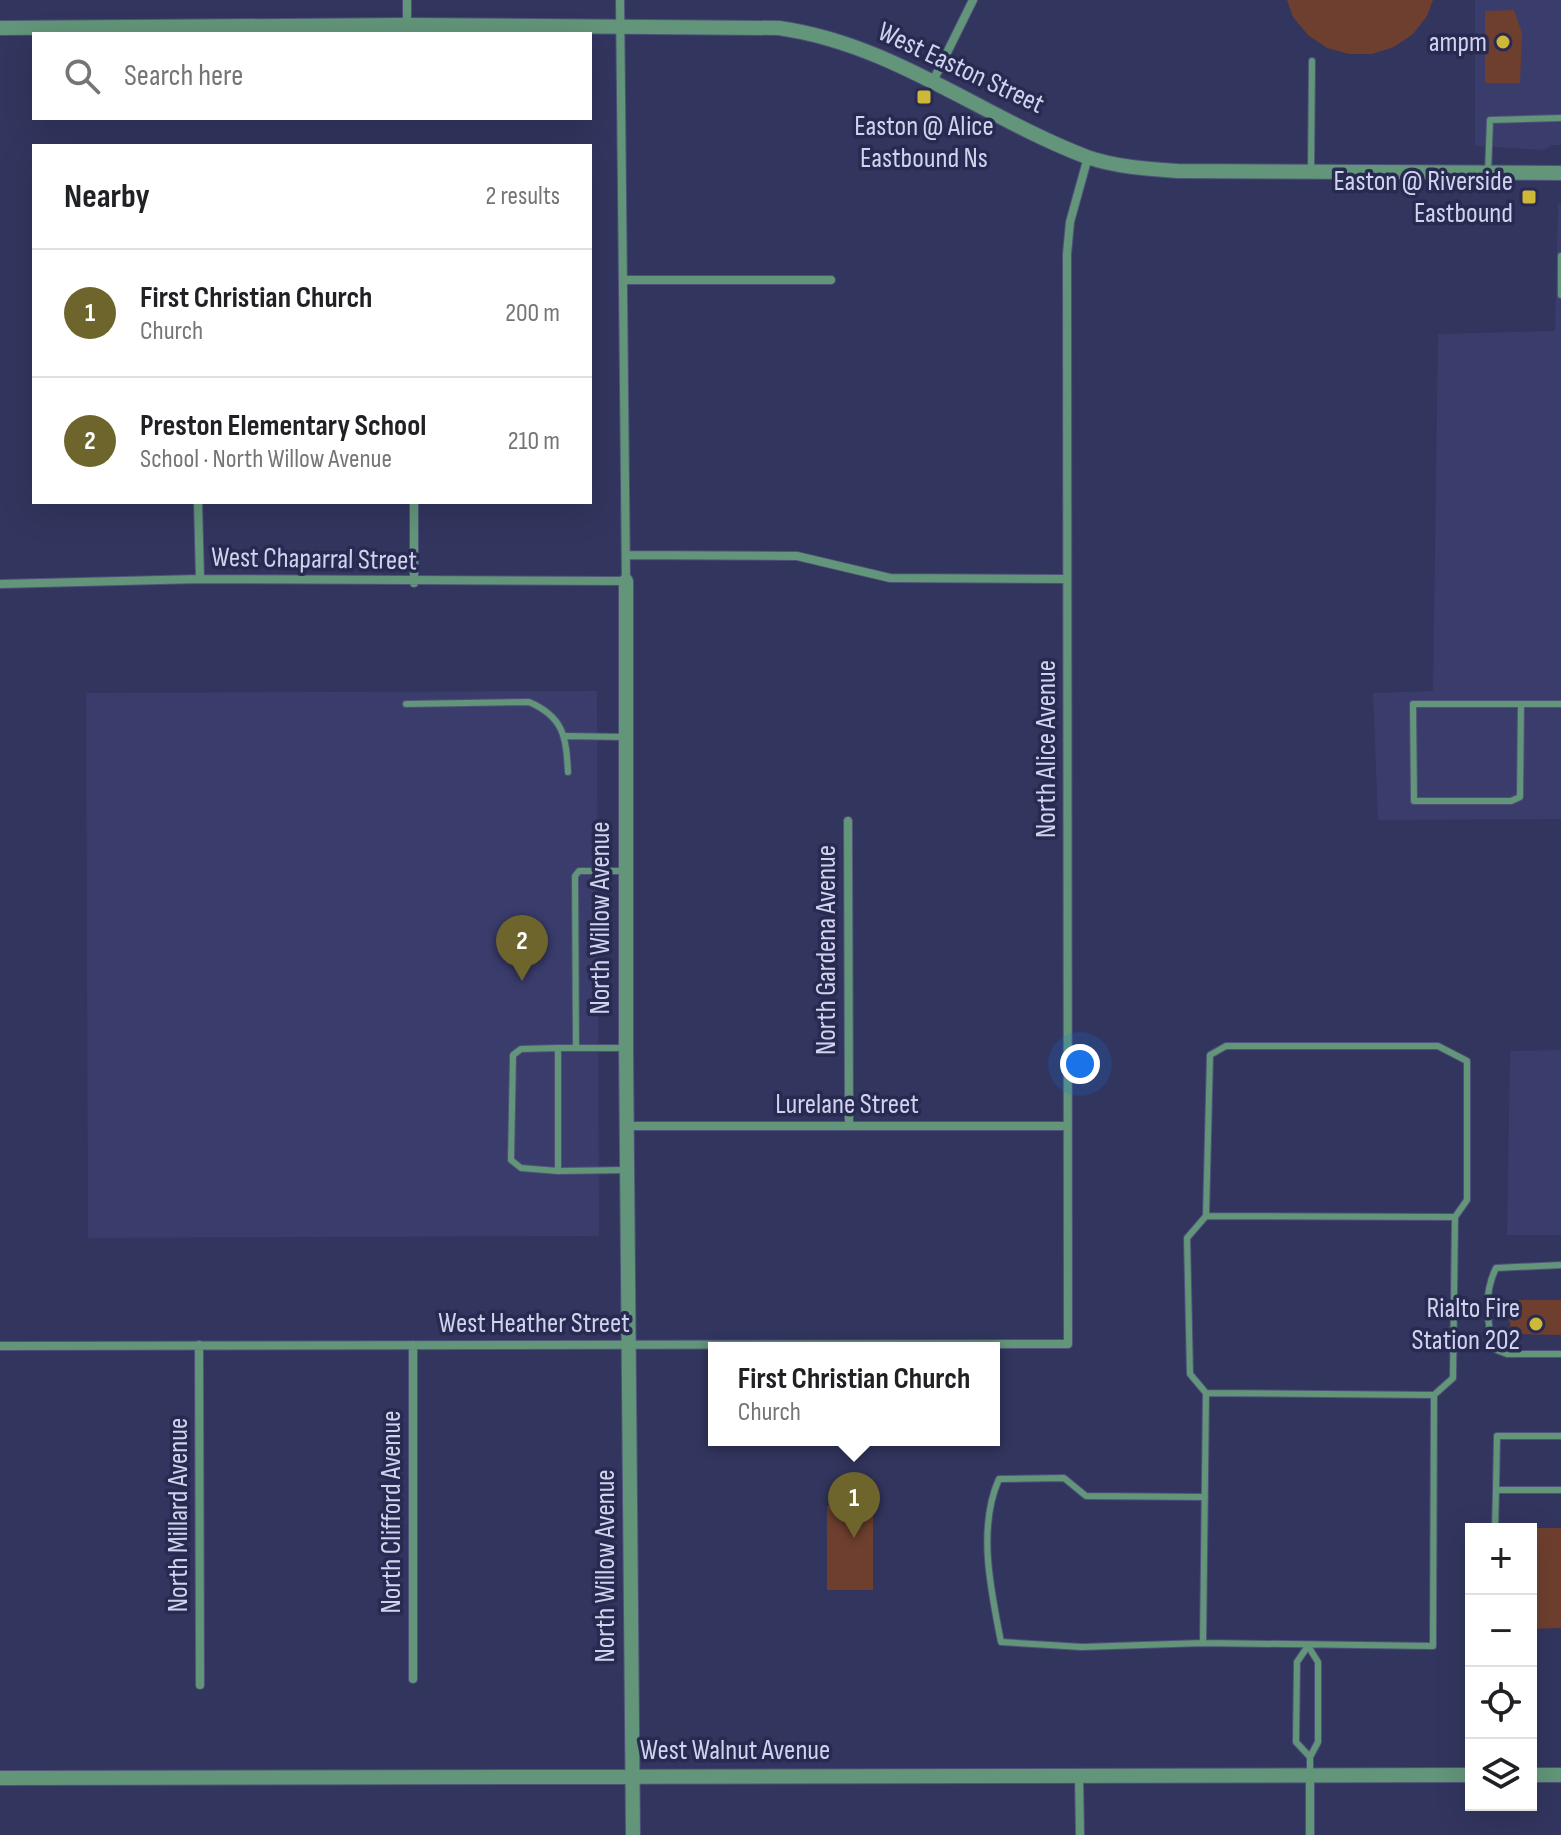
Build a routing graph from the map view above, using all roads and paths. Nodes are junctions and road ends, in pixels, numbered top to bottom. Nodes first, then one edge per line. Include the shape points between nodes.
1 (407, 0) edge
2 (620, 0) edge
3 (973, 0) edge
4 (407, 25) junction
5 (620, 26) junction
6 (0, 28) edge
7 (1312, 61) dead end
8 (933, 81) junction
9 (1561, 118) edge
10 (1088, 157) junction
11 (1311, 172) junction
12 (1488, 173) junction
13 (1561, 173) edge
14 (1561, 256) edge
15 (624, 280) junction
16 (831, 280) dead end
17 (1561, 295) edge
18 (198, 504) edge
19 (414, 504) edge
20 (626, 555) junction
21 (200, 579) junction
22 (1067, 579) junction
23 (626, 581) junction
24 (414, 583) junction
25 (0, 584) edge
26 (406, 704) dead end
27 (1521, 704) junction
28 (1561, 704) edge
29 (566, 736) junction
30 (625, 737) junction
31 (568, 772) dead end
32 (848, 821) dead end
33 (626, 871) junction
34 (558, 1048) junction
35 (576, 1048) junction
36 (626, 1048) junction
37 (627, 1126) junction
38 (849, 1126) junction
39 (1068, 1126) junction
40 (627, 1170) junction
41 (558, 1171) junction
42 (1206, 1216) junction
43 (1455, 1217) junction
44 (1561, 1265) edge
45 (1000, 1344) edge
46 (1068, 1344) joint
47 (199, 1345) junction
48 (413, 1345) junction
49 (0, 1346) edge
50 (630, 1346) junction
51 (708, 1346) edge
52 (1561, 1354) edge
53 (1206, 1393) junction
54 (1434, 1395) junction
55 (1561, 1436) edge
56 (1496, 1490) junction
57 (1561, 1490) edge
58 (1205, 1497) junction
59 (1495, 1523) edge
60 (1203, 1643) junction
61 (1308, 1646) junction
62 (413, 1679) dead end
63 (200, 1685) dead end
64 (1310, 1757) junction
65 (1310, 1775) junction
66 (1465, 1775) edge
67 (1537, 1775) edge
68 (1561, 1775) edge
69 (632, 1776) junction
70 (1079, 1776) junction
71 (0, 1778) edge
72 (633, 1835) edge
73 (1080, 1835) edge
74 (1310, 1835) edge

1 - 4 street
2 - 5 street, North Willow Avenue
3 - 8 street
4 - 5 street, West Easton Street
4 - 6 street, West Easton Street
5 - 8 street, West Easton Street via 802,31 865,50
5 - 15 street, North Willow Avenue
7 - 11 lane
8 - 10 street, West Easton Street
9 - 12 lane via 1490,120
10 - 11 street, West Easton Street via 1178,171
10 - 22 street, North Alice Avenue via 1067,254
11 - 12 street, West Easton Street
12 - 13 street, West Easton Street
14 - 17 lane
15 - 16 street
15 - 20 street, North Willow Avenue
18 - 21 street
19 - 24 street
20 - 22 street via 797,556 890,578
20 - 23 street, North Willow Avenue
21 - 24 street, West Chaparral Street
21 - 25 street, West Chaparral Street
22 - 39 street, North Alice Avenue
23 - 24 street, West Chaparral Street
23 - 30 street, North Willow Avenue
26 - 29 lane via 529,702 547,709
27 - 27 lane via 1413,704 1414,801 1520,797
27 - 28 lane
29 - 30 lane
29 - 31 lane
30 - 33 street, North Willow Avenue
32 - 38 street, North Gardena Avenue
33 - 35 lane via 579,871 574,879
33 - 36 street, North Willow Avenue
34 - 35 lane
34 - 41 lane
34 - 41 lane via 521,1049 513,1055 511,1160 521,1168
35 - 36 lane
36 - 37 street, North Willow Avenue
37 - 38 street, Lurelane Street
37 - 40 street, North Willow Avenue
38 - 39 street, Lurelane Street
39 - 46 street, North Alice Avenue
40 - 41 lane
40 - 50 street, North Willow Avenue
42 - 43 lane
42 - 43 lane via 1210,1055 1226,1046 1438,1046 1467,1061 1467,1200
42 - 53 lane via 1187,1238 1190,1374
43 - 54 lane via 1453,1378
44 - 52 lane via 1496,1268 1488,1283 1487,1304 1494,1349 1507,1354
45 - 46 street, West Heather Street
47 - 48 street, West Heather Street
47 - 49 street, West Heather Street
47 - 63 street, North Millard Avenue
48 - 50 street, West Heather Street
48 - 62 street, North Clifford Avenue
50 - 51 street, West Heather Street
50 - 69 street, North Willow Avenue
53 - 54 lane
53 - 58 lane
54 - 61 lane via 1433,1646
55 - 56 lane via 1497,1436
56 - 57 lane
56 - 59 lane
58 - 60 lane
58 - 60 lane via 1086,1496 1064,1478 999,1479 989,1501 990,1589 1001,1642 1082,1647
60 - 61 lane
61 - 64 lane via 1318,1662 1318,1742
61 - 64 lane via 1297,1662 1296,1742
64 - 65 lane
65 - 66 street, West Walnut Avenue
65 - 70 street, West Walnut Avenue
65 - 74 street
67 - 68 street
69 - 70 street, West Walnut Avenue
69 - 71 street, West Walnut Avenue
69 - 72 street, North Willow Avenue
70 - 73 street

